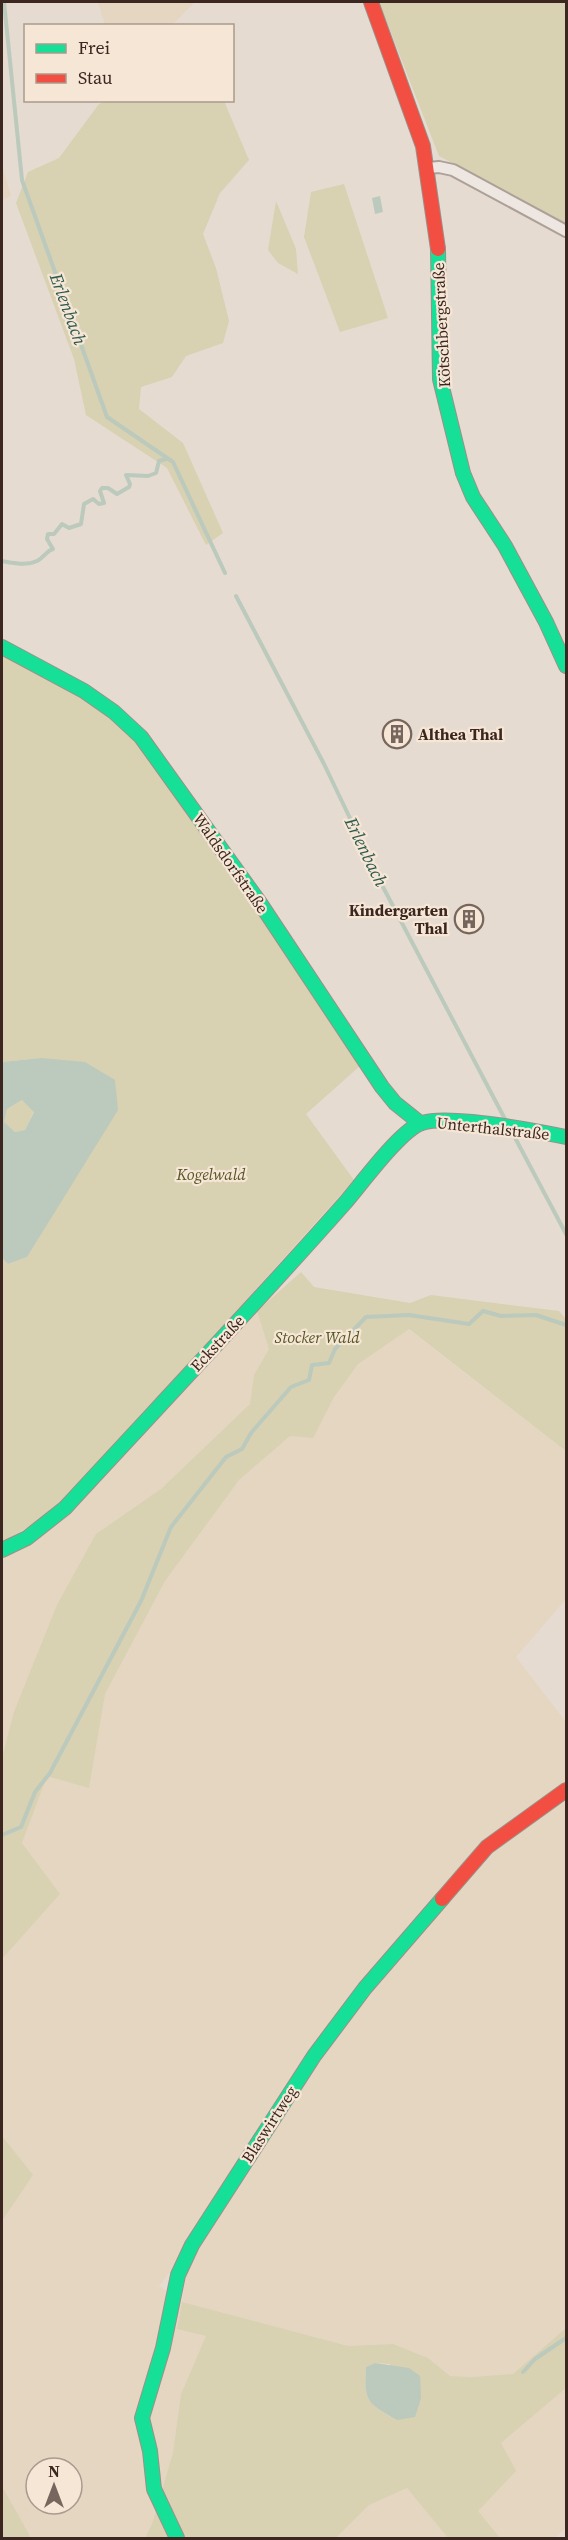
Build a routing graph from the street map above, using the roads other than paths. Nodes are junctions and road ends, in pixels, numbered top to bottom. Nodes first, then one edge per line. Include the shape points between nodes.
1 (371, 2) edge
2 (428, 168) junction
3 (567, 231) edge
4 (2, 647) edge
5 (567, 666) edge
6 (420, 1123) junction
7 (567, 1137) edge
8 (2, 1550) edge
9 (567, 1790) edge
10 (177, 2538) edge

1 - 2 street, Kötschbergstraße
2 - 3 street via 453,170
2 - 5 street, Kötschbergstraße via 438,246 441,379 463,472
4 - 6 street, Waldsdorfstraße via 84,691 141,737 260,903 382,1087
6 - 7 street, Unterthalstraße via 437,1120
6 - 8 street, Eckstraße via 391,1148 65,1508 27,1538
9 - 10 street, Blaswirtweg via 487,1847 365,1988 314,2056 192,2245 178,2276 163,2349 142,2418 154,2489

